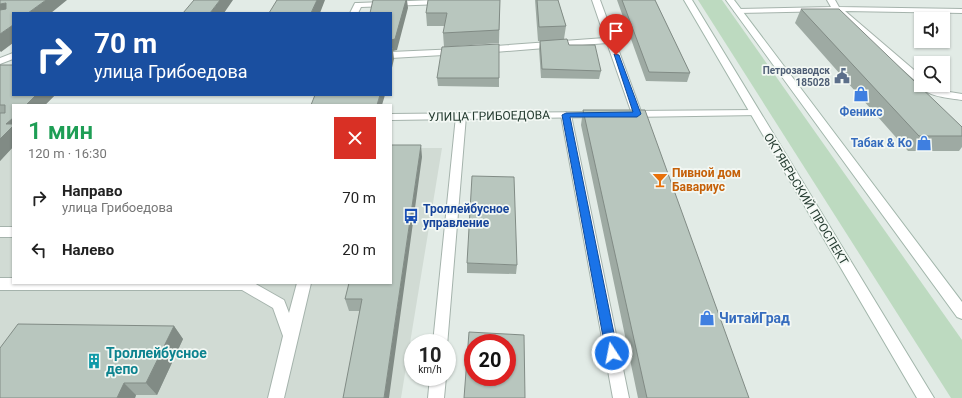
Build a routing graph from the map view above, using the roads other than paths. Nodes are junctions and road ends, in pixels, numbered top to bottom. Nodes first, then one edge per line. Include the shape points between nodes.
1 (596, 0) edge
2 (688, 0) edge
3 (730, 0) edge
4 (831, 0) edge
5 (451, 2) edge
6 (837, 9) junction
7 (738, 11) junction
8 (962, 11) edge
9 (354, 12) edge
10 (611, 40) junction
11 (392, 55) edge
12 (12, 56) edge
13 (0, 61) edge
14 (914, 75) edge
15 (934, 92) edge
16 (962, 97) edge
17 (755, 113) junction
18 (622, 114) edge
19 (637, 114) junction
20 (566, 115) junction
21 (606, 115) edge
22 (461, 116) junction
23 (392, 117) edge
24 (0, 232) edge
25 (12, 232) edge
26 (0, 284) edge
27 (304, 284) edge
28 (962, 313) edge
29 (442, 334) edge
30 (291, 336) junction
31 (437, 386) edge
32 (276, 398) edge
33 (436, 398) edge
34 (621, 398) edge
35 (926, 398) edge

1 - 10 main road
2 - 17 main road, ОКТЯБРЬСКИЙ ПРОСПЕКТ
3 - 7 main road
4 - 6 main road
5 - 9 main road via 358,5
6 - 7 main road
6 - 8 main road
6 - 14 main road
7 - 28 main road
10 - 11 main road
10 - 19 main road
12 - 13 main road
15 - 16 main road
17 - 19 main road
17 - 35 main road, ОКТЯБРЬСКИЙ ПРОСПЕКТ
18 - 19 main road
20 - 21 main road, УЛИЦА ГРИБОЕДОВА
20 - 22 main road, УЛИЦА ГРИБОЕДОВА
20 - 34 main road
22 - 23 main road, УЛИЦА ГРИБОЕДОВА
22 - 29 main road
24 - 25 main road
26 - 30 main road via 244,284 279,304
27 - 30 main road
30 - 32 main road
31 - 33 main road

